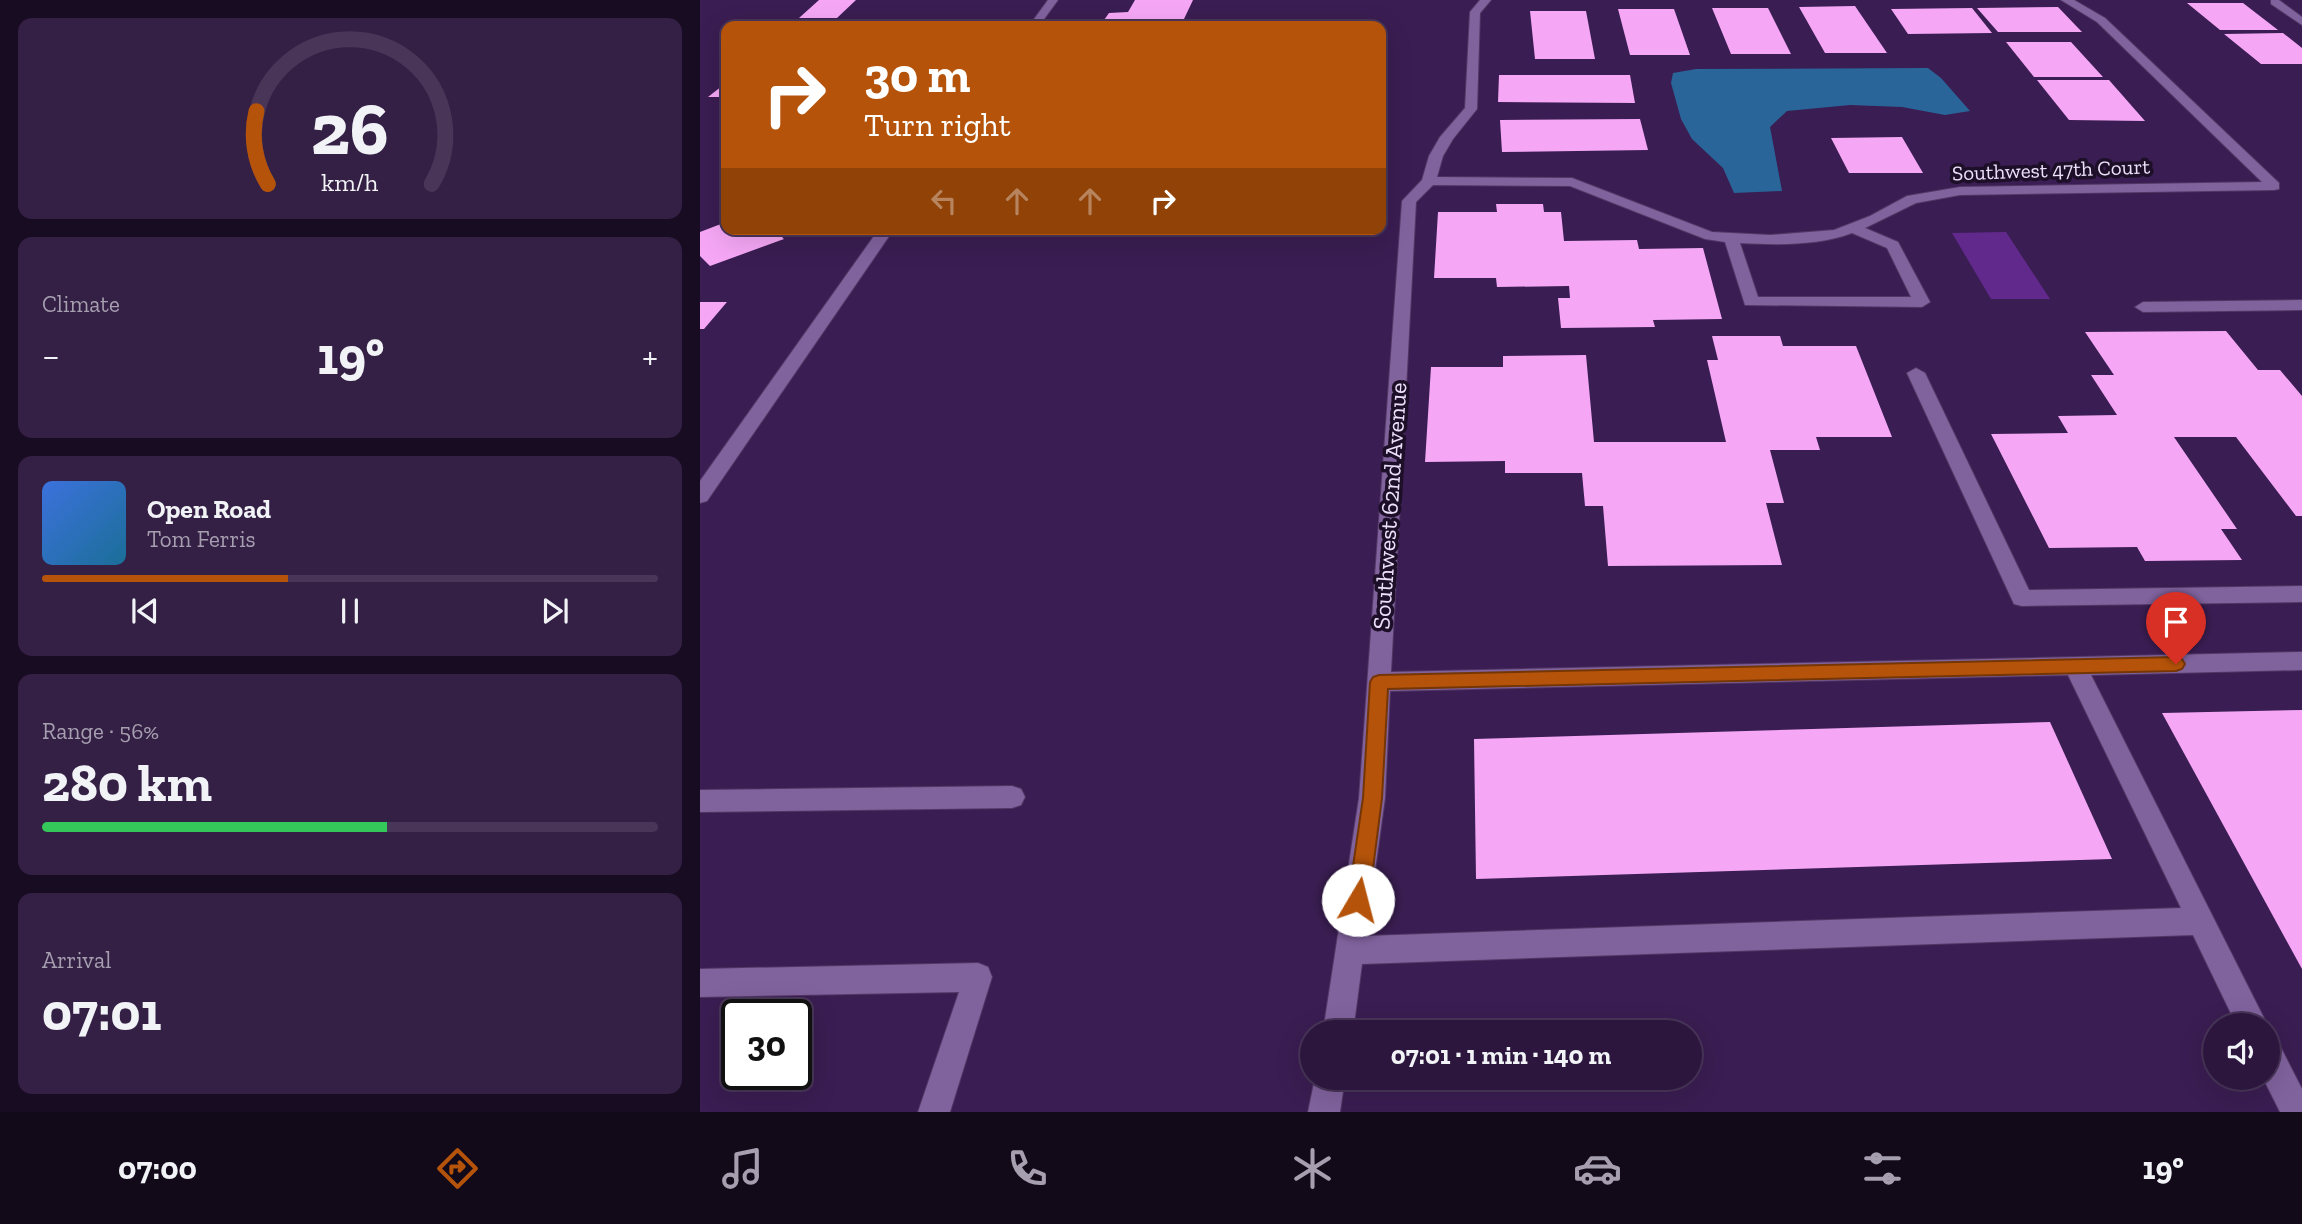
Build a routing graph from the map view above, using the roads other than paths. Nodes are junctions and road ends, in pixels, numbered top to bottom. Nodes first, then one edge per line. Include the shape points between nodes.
1 (1053, 0) edge
2 (1484, 0) edge
3 (2066, 0) edge
4 (2275, 2) dead end
5 (1038, 21) edge
6 (2302, 22) edge
7 (1429, 181) junction
8 (1852, 228) junction
9 (883, 235) edge
10 (1731, 237) junction
11 (2302, 306) edge
12 (2143, 307) dead end
13 (1916, 373) dead end
14 (709, 469) edge
15 (700, 496) edge
16 (2302, 594) edge
17 (2302, 661) edge
18 (2075, 666) junction
19 (1379, 682) junction
20 (1012, 797) dead end
21 (700, 801) edge
22 (2200, 921) junction
23 (1351, 950) junction
24 (700, 983) edge
25 (2246, 1013) edge
26 (1340, 1020) edge
27 (2280, 1079) edge
28 (1328, 1090) edge
29 (934, 1112) edge
30 (1324, 1112) edge
31 (2297, 1112) edge

1 - 5 street
2 - 7 street, Southwest 62nd Avenue via 1475,12 1471,108 1436,156
3 - 8 street, Southwest 47th Court via 2101,20 2273,186 1961,191 1912,200
4 - 6 street
7 - 10 street, Southwest 47th Court via 1572,182 1710,236
7 - 19 street, Southwest 62nd Avenue via 1409,201
8 - 10 street, Southwest 47th Court via 1838,234 1770,240
8 - 10 street via 1893,245 1922,302 1751,302
9 - 14 street
11 - 12 street
13 - 16 street via 2022,598
14 - 15 street
17 - 18 street
18 - 19 street
18 - 22 street
19 - 23 street, Southwest 62nd Avenue via 1372,798
20 - 21 street
22 - 23 street
22 - 25 street
23 - 26 street, Southwest 62nd Avenue
24 - 29 street via 978,977
27 - 31 street
28 - 30 street

